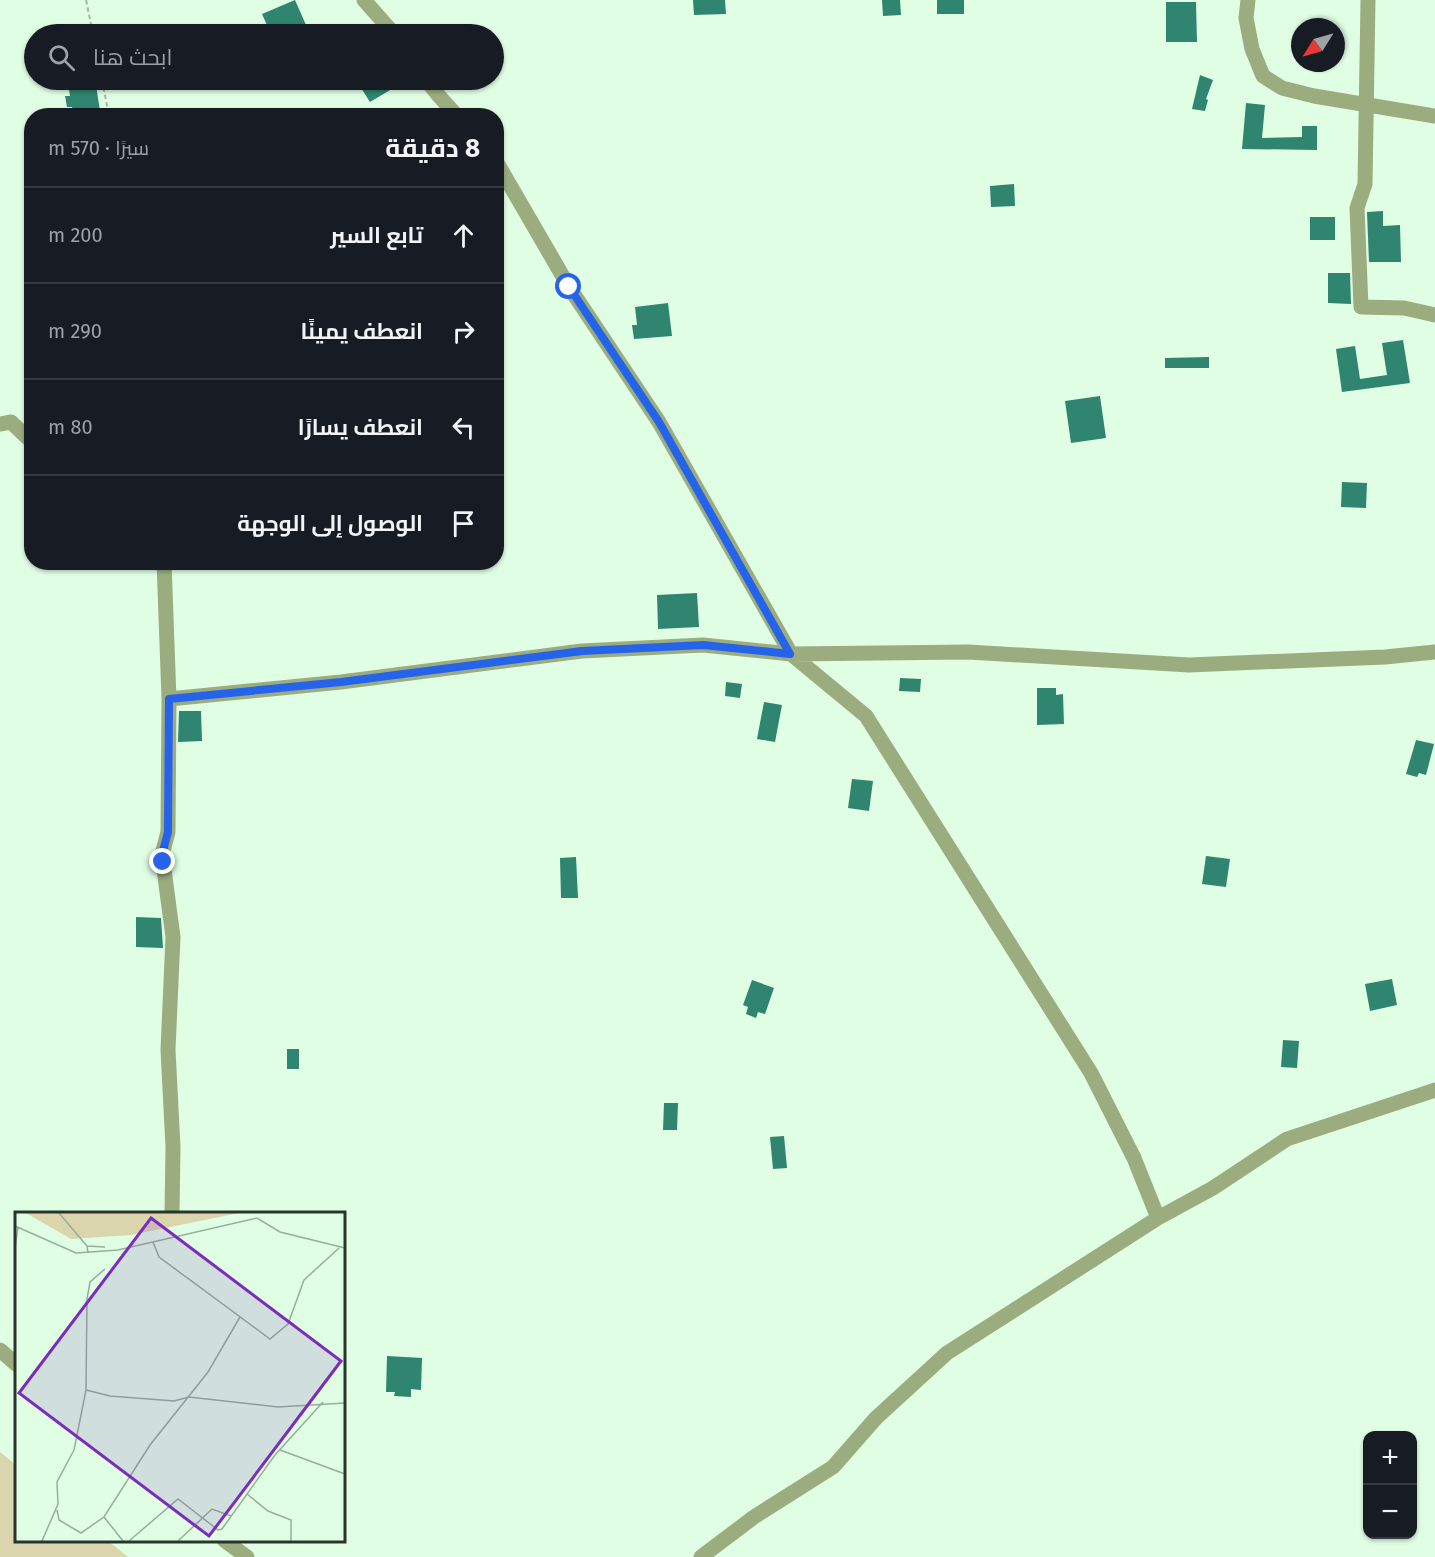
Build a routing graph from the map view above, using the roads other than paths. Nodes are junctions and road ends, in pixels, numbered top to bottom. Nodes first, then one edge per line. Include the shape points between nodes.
1 (364, 0) edge
2 (1248, 0) edge
3 (1368, 0) edge
4 (385, 24) edge
5 (434, 90) edge
6 (1365, 104) junction
7 (450, 108) edge
8 (1435, 116) edge
9 (504, 174) edge
10 (1435, 315) edge
11 (0, 424) edge
12 (24, 434) edge
13 (164, 570) edge
14 (1435, 652) edge
15 (790, 654) junction
16 (169, 699) junction
17 (1435, 1090) edge
18 (172, 1212) edge
19 (1158, 1218) junction
20 (0, 1350) edge
21 (15, 1363) edge
22 (227, 1542) edge
23 (247, 1557) edge
24 (700, 1557) edge

1 - 4 street
2 - 6 street via 1246,18 1252,49 1263,76 1282,88
3 - 6 street
5 - 7 street
6 - 8 street
6 - 10 street via 1365,184 1357,208 1361,307 1404,308
9 - 15 street via 569,287 659,422
11 - 12 street via 11,422
13 - 16 street
14 - 15 street via 1189,665 968,652
15 - 16 street via 703,645 582,651
15 - 19 street via 866,716 1091,1073 1134,1158
16 - 18 street via 168,832 163,862 173,937 168,1050
17 - 19 street via 1287,1139 1213,1188
19 - 24 street via 947,1353 876,1418 833,1467
20 - 21 street
22 - 23 street

